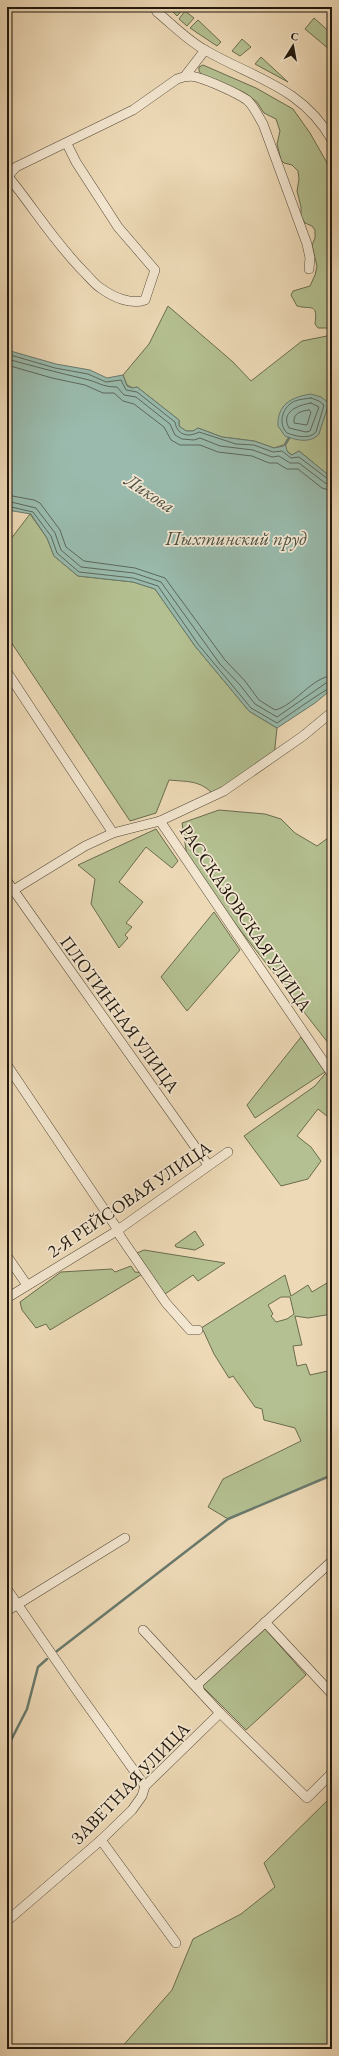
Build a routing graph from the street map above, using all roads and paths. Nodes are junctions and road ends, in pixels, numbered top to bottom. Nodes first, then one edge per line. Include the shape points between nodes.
1 (154, 7) edge
2 (205, 50) junction
3 (185, 76) junction
4 (332, 140) edge
5 (67, 144) junction
6 (7, 176) edge
7 (309, 269) dead end
8 (7, 672) edge
9 (332, 712) edge
10 (160, 820) junction
11 (113, 833) junction
12 (7, 881) edge
13 (10, 892) edge
14 (7, 1065) edge
15 (332, 1074) edge
16 (228, 1152) dead end
17 (208, 1165) junction
18 (118, 1230) junction
19 (7, 1256) edge
20 (27, 1285) junction
21 (7, 1298) edge
22 (198, 1330) dead end
23 (125, 1538) dead end
24 (332, 1561) edge
25 (7, 1589) edge
26 (17, 1604) junction
27 (7, 1611) edge
28 (265, 1622) junction
29 (143, 1630) dead end
30 (199, 1689) junction
31 (332, 1694) edge
32 (220, 1713) junction
33 (332, 1772) edge
34 (145, 1786) junction
35 (101, 1840) junction
36 (7, 1921) edge
37 (176, 1944) dead end

1 - 2 street
2 - 3 street
2 - 4 street via 291,94 317,117
3 - 5 street via 133,110
3 - 7 street via 195,76 236,94 254,108 263,124 302,229 310,258
5 - 6 street via 16,167
5 - 6 street via 118,227 154,270 145,300 123,300 101,289 72,260
8 - 11 street
9 - 10 street via 303,736 224,791
10 - 11 street
10 - 15 street, РАССКАЗОВСКАЯ УЛИЦА
11 - 13 street via 71,853
12 - 13 street, ПЛОТИННАЯ УЛИЦА
13 - 17 street, ПЛОТИННАЯ УЛИЦА
14 - 18 street
16 - 17 street, 2-Я РЕЙСОВАЯ УЛИЦА
17 - 18 street, 2-Я РЕЙСОВАЯ УЛИЦА
18 - 20 street, 2-Я РЕЙСОВАЯ УЛИЦА
18 - 22 street via 166,1303 190,1330
19 - 20 street
20 - 21 street, 2-Я РЕЙСОВАЯ УЛИЦА
23 - 26 street
24 - 28 street
25 - 26 street
26 - 27 street
26 - 34 street
28 - 30 street via 198,1684
28 - 31 street
29 - 30 street
30 - 32 street
32 - 33 street via 307,1798
32 - 34 street, ЗАВЕТНАЯ УЛИЦА
34 - 35 street, ЗАВЕТНАЯ УЛИЦА via 142,1796 132,1810
35 - 36 street, ЗАВЕТНАЯ УЛИЦА
35 - 37 street

